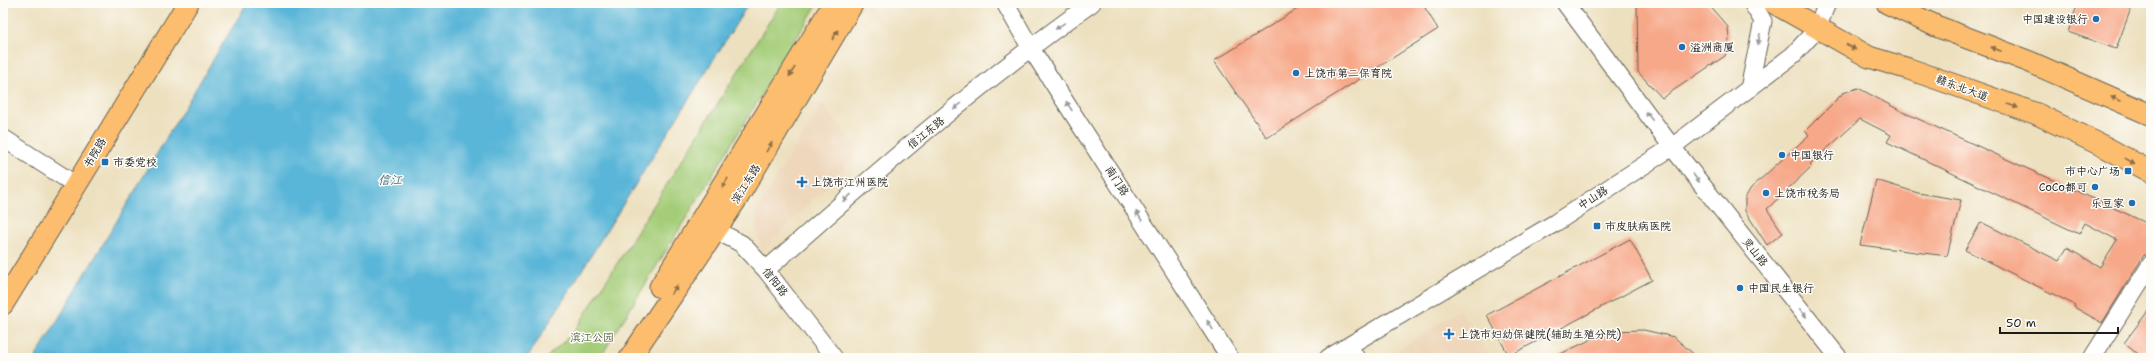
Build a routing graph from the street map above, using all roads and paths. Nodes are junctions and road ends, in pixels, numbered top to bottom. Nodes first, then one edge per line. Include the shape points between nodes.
1 (188, 3) edge
2 (834, 3) edge
3 (853, 3) edge
4 (1005, 3) edge
5 (1092, 3) edge
6 (1565, 3) edge
7 (1752, 3) edge
8 (1774, 3) edge
9 (1827, 3) edge
10 (1887, 3) edge
11 (1817, 29) junction
12 (1030, 46) junction
13 (1749, 89) junction
14 (2151, 115) edge
15 (3, 138) edge
16 (1672, 147) junction
17 (2151, 172) edge
18 (76, 185) junction
19 (708, 226) junction
20 (2151, 264) edge
21 (766, 270) junction
22 (3, 304) edge
23 (1352, 352) edge
24 (615, 358) edge
25 (630, 358) edge
26 (834, 358) edge
27 (1230, 358) edge
28 (1328, 358) edge
29 (1839, 358) edge
30 (2092, 358) edge

1 - 18 main road, 书院路
2 -> 19 main road, 滨江东路
19 -> 3 main road, 滨江东路 via 738,197
4 - 12 street, 南门路
5 -> 12 street, 信江东路
16 -> 6 street, 灵山路
7 -> 13 street via 1763,21
8 - 11 main road, 赣东北大道
9 - 11 street, 中山路
14 -> 10 main road via 2030,62 1936,26
11 - 13 street, 中山路 via 1793,56
11 -> 17 main road, 赣东北大道 via 1869,57 2037,114
12 -> 21 street, 信江东路 via 848,196
27 -> 12 street, 南门路
13 - 16 street, 中山路
15 - 18 street
16 - 23 street, 中山路
16 -> 29 street, 灵山路
18 - 22 main road, 书院路
19 - 21 street, 信阳路 via 742,244
19 - 24 main road, 滨江东路
25 -> 19 main road, 滨江东路
20 - 30 street
21 - 26 street, 信阳路
23 - 28 street, 中山路

